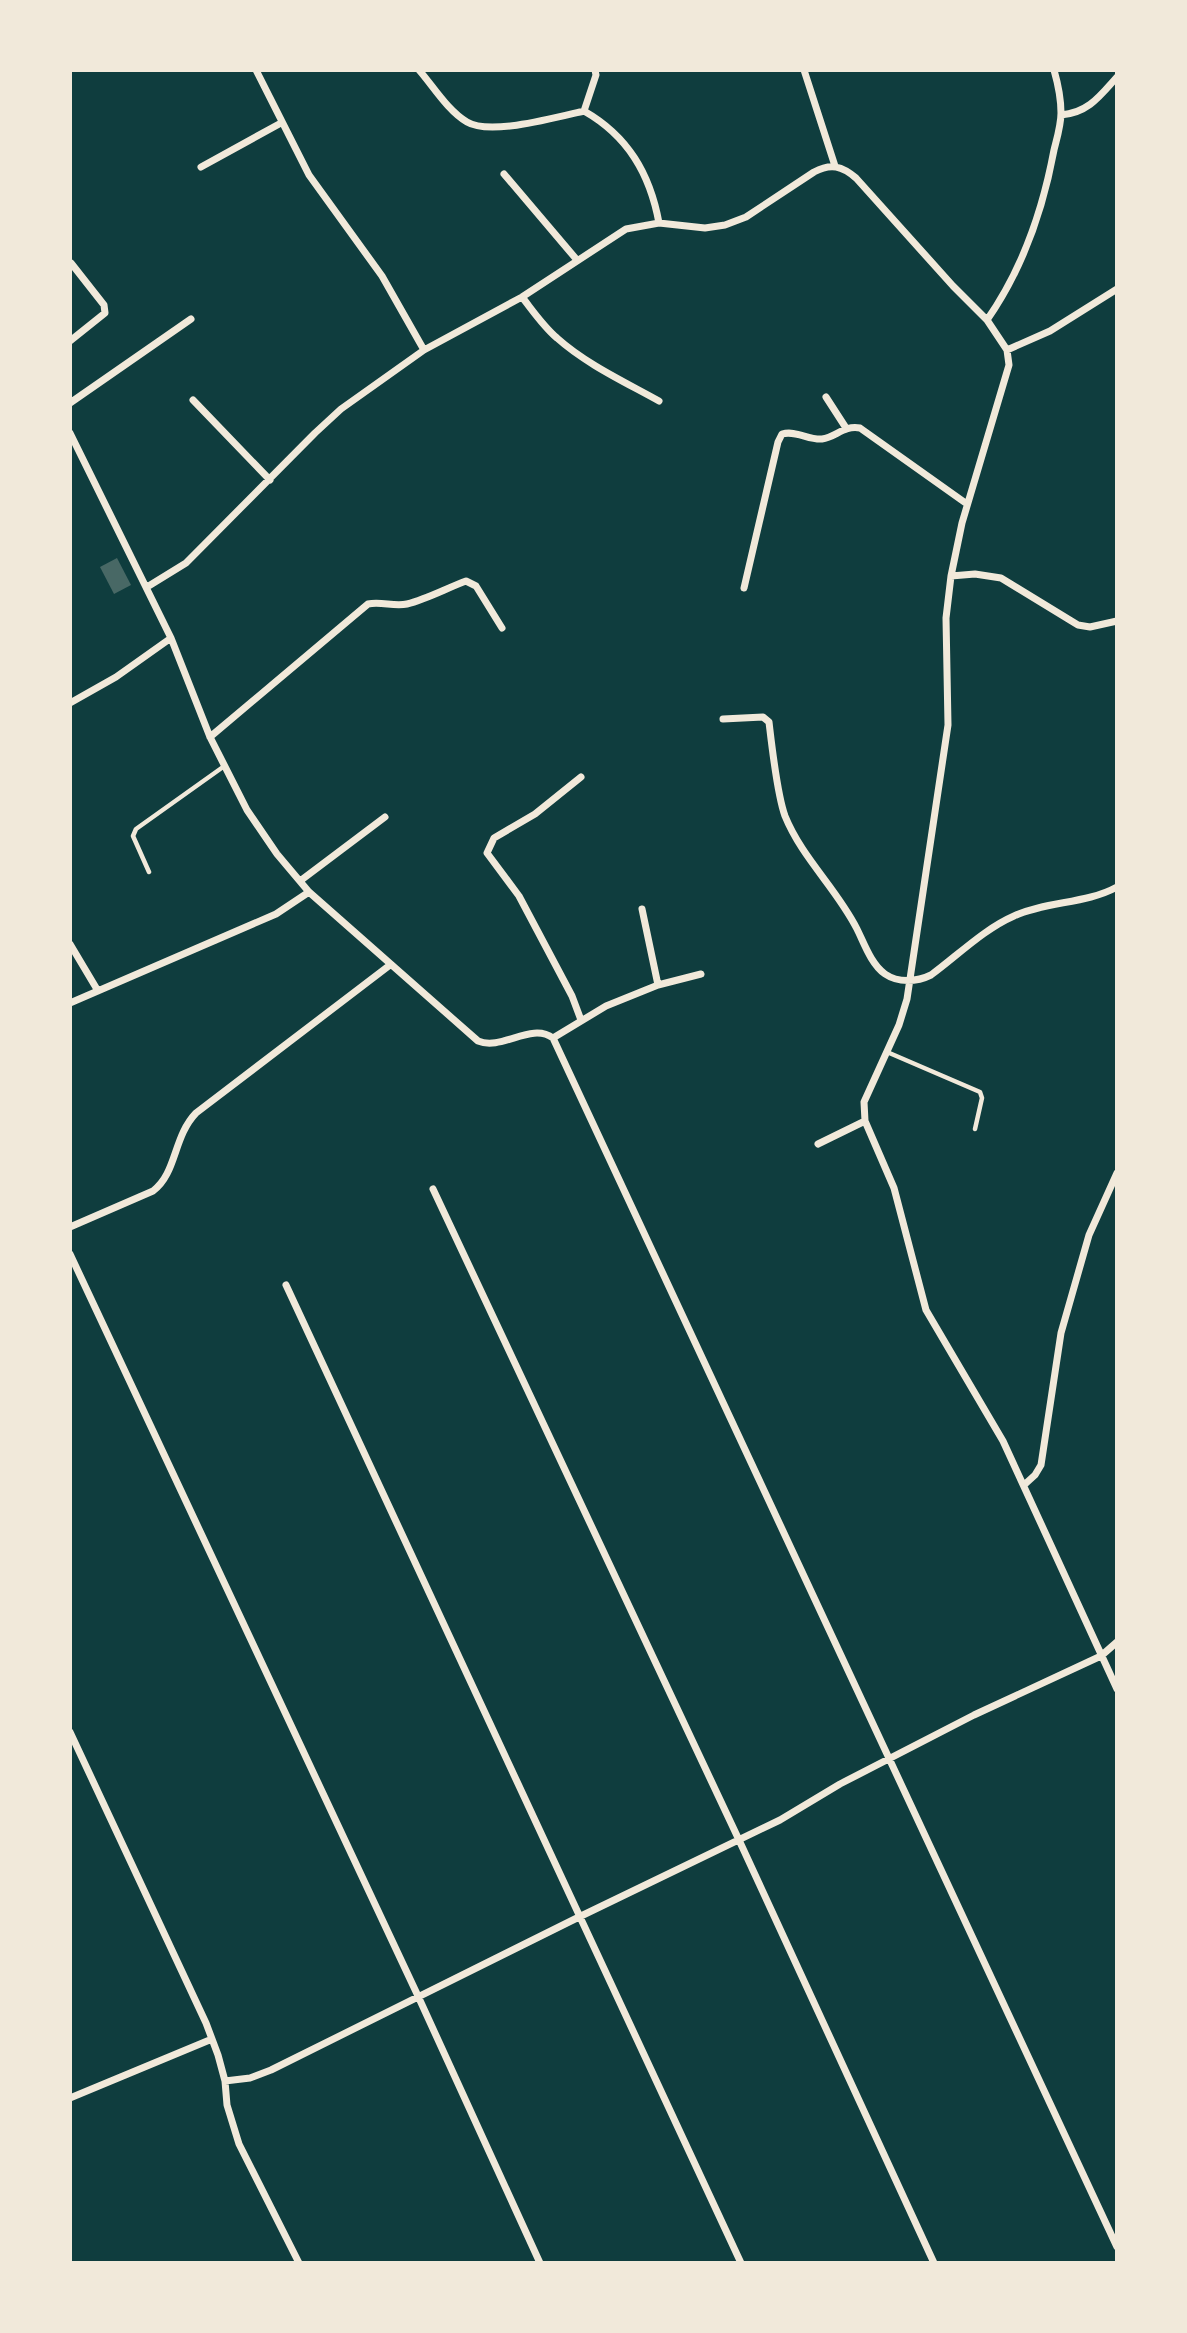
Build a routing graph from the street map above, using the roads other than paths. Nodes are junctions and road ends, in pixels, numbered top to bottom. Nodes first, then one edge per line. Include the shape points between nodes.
1 (256, 70) edge
2 (419, 70) edge
3 (595, 70) edge
4 (804, 70) edge
5 (1054, 70) edge
6 (1117, 77) edge
7 (584, 111) junction
8 (1061, 115) junction
9 (281, 122) junction
10 (835, 166) junction
11 (201, 167) dead end
12 (504, 174) dead end
13 (659, 223) junction
14 (577, 260) junction
15 (71, 263) edge
16 (1117, 289) edge
17 (522, 297) junction
18 (191, 319) dead end
19 (987, 320) junction
20 (70, 341) edge
21 (1007, 349) junction
22 (424, 350) junction
23 (826, 397) dead end
24 (192, 400) dead end
25 (659, 401) dead end
26 (70, 403) edge
27 (846, 428) junction
28 (70, 433) edge
29 (270, 480) junction
30 (967, 504) junction
31 (951, 576) junction
32 (147, 587) junction
33 (744, 588) dead end
34 (1117, 621) edge
35 (502, 628) dead end
36 (171, 638) junction
37 (70, 703) edge
38 (723, 719) dead end
39 (210, 737) junction
40 (223, 768) junction
41 (581, 776) dead end
42 (385, 817) dead end
43 (149, 872) dead end
44 (300, 881) junction
45 (1117, 887) edge
46 (309, 891) junction
47 (642, 909) dead end
48 (70, 944) edge
49 (390, 965) junction
50 (701, 974) dead end
51 (910, 981) junction
52 (658, 985) junction
53 (98, 991) junction
54 (70, 1003) edge
55 (581, 1020) junction
56 (553, 1038) junction
57 (886, 1052) junction
58 (865, 1121) junction
59 (975, 1129) dead end
60 (817, 1144) dead end
61 (1117, 1173) edge
62 (433, 1189) dead end
63 (70, 1227) edge
64 (70, 1254) edge
65 (286, 1285) dead end
66 (1024, 1485) junction
67 (1117, 1642) edge
68 (1101, 1656) junction
69 (1117, 1688) edge
70 (70, 1732) edge
71 (890, 1758) junction
72 (739, 1840) junction
73 (579, 1917) junction
74 (418, 1996) junction
75 (212, 2039) junction
76 (225, 2081) junction
77 (70, 2098) edge
78 (1117, 2247) edge
79 (299, 2263) edge
80 (540, 2263) edge
81 (741, 2263) edge
82 (934, 2263) edge

1 - 9 street
2 - 7 street via 469,124 528,124
3 - 7 street
4 - 10 street
5 - 8 street
6 - 8 street via 1090,107
7 - 13 street via 606,124 629,150 654,196
8 - 19 street via 1040,214 1003,296
9 - 11 street
9 - 22 street via 309,175 377,268
10 - 13 street via 814,172 746,217 725,225 705,228
10 - 19 street via 856,178
12 - 14 street
13 - 14 street via 626,229
14 - 17 street
15 - 20 street via 104,305 104,313
16 - 21 street via 1050,331
17 - 22 street
17 - 25 street via 559,340
18 - 26 street
19 - 21 street
21 - 30 street via 1007,376
22 - 29 street via 341,409
23 - 27 street
24 - 29 street
27 - 30 street via 859,428
27 - 33 street via 820,439 792,432 780,436
28 - 32 street
29 - 32 street via 186,563
30 - 31 street
31 - 34 street via 1001,578 1077,625
31 - 51 street via 946,618 950,706
32 - 36 street
35 - 39 street via 476,586 466,581 407,604 368,604
36 - 37 street
36 - 39 street
38 - 51 street via 763,717 769,722 784,813 794,836 842,902 873,961 888,976
39 - 40 street
40 - 43 lane via 136,829 133,836
40 - 44 street via 276,854
41 - 55 street via 545,807 494,838 487,853 519,896
42 - 44 street
44 - 46 street
45 - 51 street via 1013,916 931,975
46 - 49 street
46 - 53 street via 276,914
47 - 52 street
48 - 53 street
49 - 56 street via 478,1041 493,1044 540,1033
49 - 63 street via 196,1114 182,1132 161,1185
50 - 52 street
51 - 57 street via 903,1013
52 - 55 street
53 - 54 street
55 - 56 street
56 - 71 street
57 - 58 street via 864,1102
57 - 59 lane via 980,1092
58 - 60 street
58 - 66 street via 894,1188 926,1310
61 - 66 street via 1089,1236 1061,1333 1041,1465
62 - 72 street
64 - 74 street
65 - 73 street
66 - 68 street
67 - 68 street
68 - 69 street
68 - 71 street
70 - 75 street
71 - 72 street
71 - 78 street
72 - 73 street
72 - 82 street
73 - 74 street
73 - 81 street
74 - 76 street via 271,2070
74 - 80 street
75 - 76 street
75 - 77 street
76 - 79 street via 239,2144

